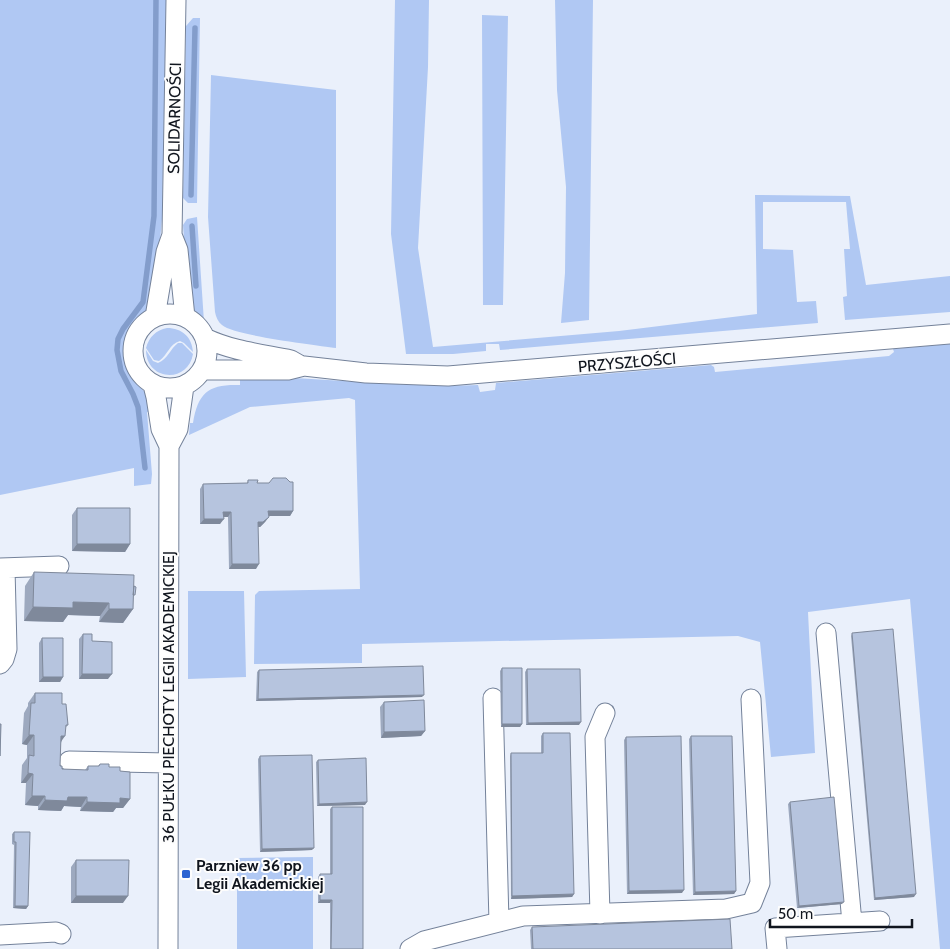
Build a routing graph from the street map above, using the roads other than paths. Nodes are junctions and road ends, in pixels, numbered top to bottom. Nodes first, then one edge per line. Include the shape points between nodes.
1 (176, 0) edge
2 (172, 235) junction
3 (155, 316) junction
4 (185, 317) junction
5 (950, 334) edge
6 (205, 338) junction
7 (304, 366) junction
8 (202, 370) junction
9 (153, 385) junction
10 (184, 386) junction
11 (169, 446) junction
12 (60, 566) dead end
13 (3, 568) edge
14 (826, 633) dead end
15 (0, 664) edge
16 (493, 698) dead end
17 (751, 699) dead end
18 (605, 713) dead end
19 (69, 760) dead end
20 (168, 763) junction
21 (600, 914) junction
22 (880, 921) dead end
23 (499, 922) junction
24 (852, 923) junction
25 (61, 934) dead end
26 (0, 935) edge
27 (168, 949) edge
28 (410, 949) edge
29 (777, 949) edge

1 - 2 street, SOLIDARNOŚCI
2 - 3 street, SOLIDARNOŚCI
2 - 4 street, SOLIDARNOŚCI via 178,250
3 - 4 street
3 - 9 street via 138,330 132,352 139,374
4 - 6 street
5 - 7 street, PRZYSZŁOŚCI via 448,376 366,373
6 - 7 street, PRZYSZŁOŚCI via 217,344 291,360
6 - 8 street via 207,354
7 - 8 street, PRZYSZŁOŚCI via 288,370
8 - 10 street
9 - 10 street via 168,388
9 - 11 street, 36 PUŁKU PIECHOTY LEGII AKADEMICKIEJ via 160,429
10 - 11 street, 36 PUŁKU PIECHOTY LEGII AKADEMICKIEJ via 178,429
11 - 20 street, 36 PUŁKU PIECHOTY LEGII AKADEMICKIEJ
12 - 13 street
13 - 15 street via 7,649
14 - 24 street
16 - 23 street
17 - 21 street via 760,883 752,903 726,909
18 - 21 street via 595,737
19 - 20 street
20 - 27 street, 36 PUŁKU PIECHOTY LEGII AKADEMICKIEJ
21 - 23 street via 523,916
22 - 24 street
23 - 28 street via 424,941
24 - 29 street via 775,928
25 - 26 street

